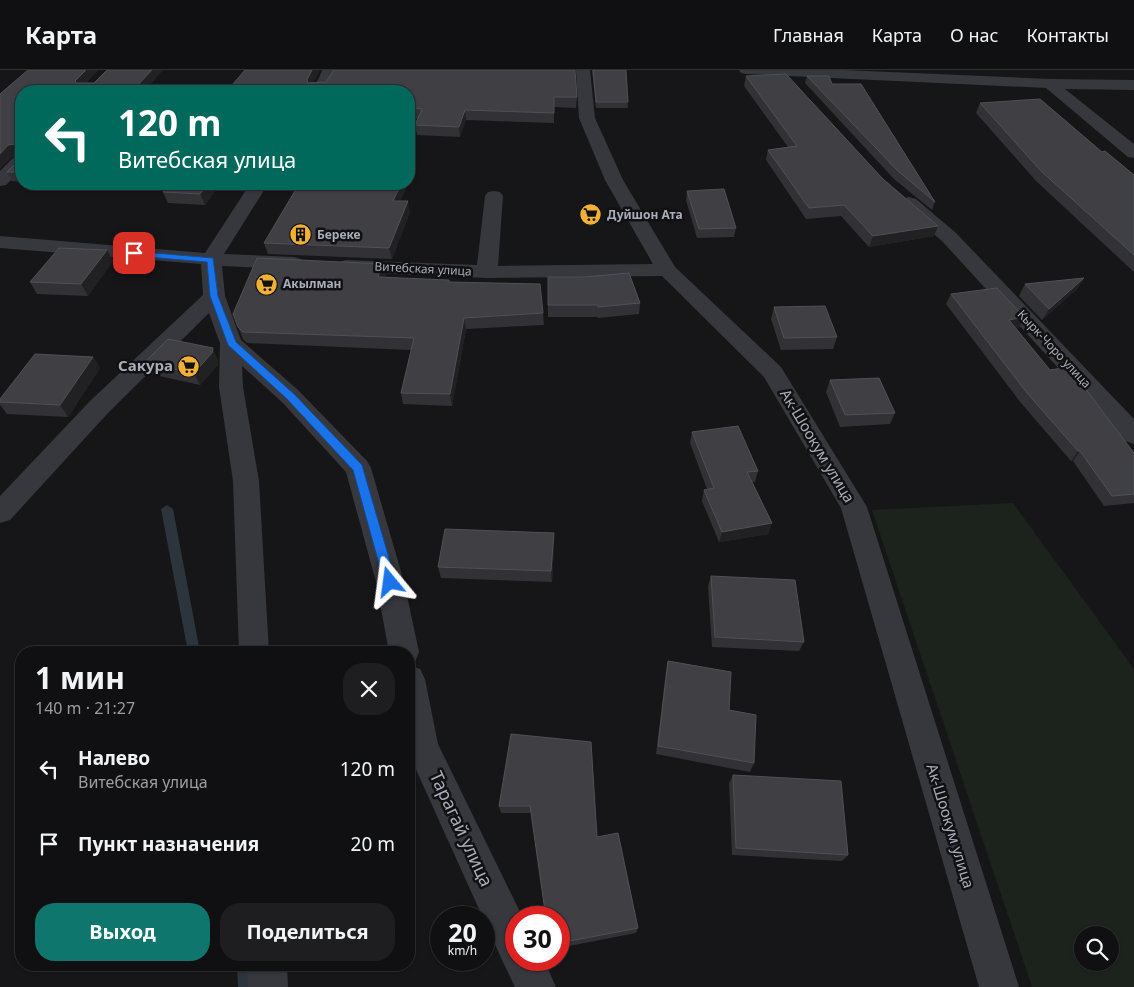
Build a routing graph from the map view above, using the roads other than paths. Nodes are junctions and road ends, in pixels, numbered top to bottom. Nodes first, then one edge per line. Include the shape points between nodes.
1 (329, 70) edge
2 (583, 70) edge
3 (746, 70) edge
4 (784, 72) junction
5 (1050, 84) junction
6 (323, 85) edge
7 (1134, 85) edge
8 (803, 93) edge
9 (1134, 153) edge
10 (15, 166) edge
11 (0, 181) edge
12 (255, 190) edge
13 (894, 190) edge
14 (494, 196) dead end
15 (0, 242) edge
16 (210, 259) junction
17 (667, 270) junction
18 (487, 272) junction
19 (214, 296) junction
20 (231, 343) junction
21 (1134, 435) edge
22 (0, 513) edge
23 (254, 646) edge
24 (403, 646) edge
25 (415, 710) edge
26 (505, 923) edge
27 (267, 971) edge
28 (528, 971) edge
29 (268, 987) edge
30 (536, 987) edge
31 (999, 987) edge

1 - 6 street
2 - 17 street, Ак-Шоокум улица via 587,118 614,180
3 - 4 street
4 - 5 street
4 - 8 street
5 - 7 street
5 - 9 street
10 - 11 street
12 - 16 street
13 - 21 street, Кырк-Чоро улица via 949,237
14 - 18 street
15 - 16 street, Витебская улица
16 - 18 street, Витебская улица
16 - 19 street
17 - 18 street, Витебская улица
17 - 31 street, Ак-Шоокум улица via 773,372 854,507
19 - 20 street
19 - 22 street via 98,408
20 - 23 street via 231,387 246,481
20 - 24 street via 290,396 358,468 390,582
25 - 26 street, Тарагай улица via 422,746
27 - 29 street
28 - 30 street

